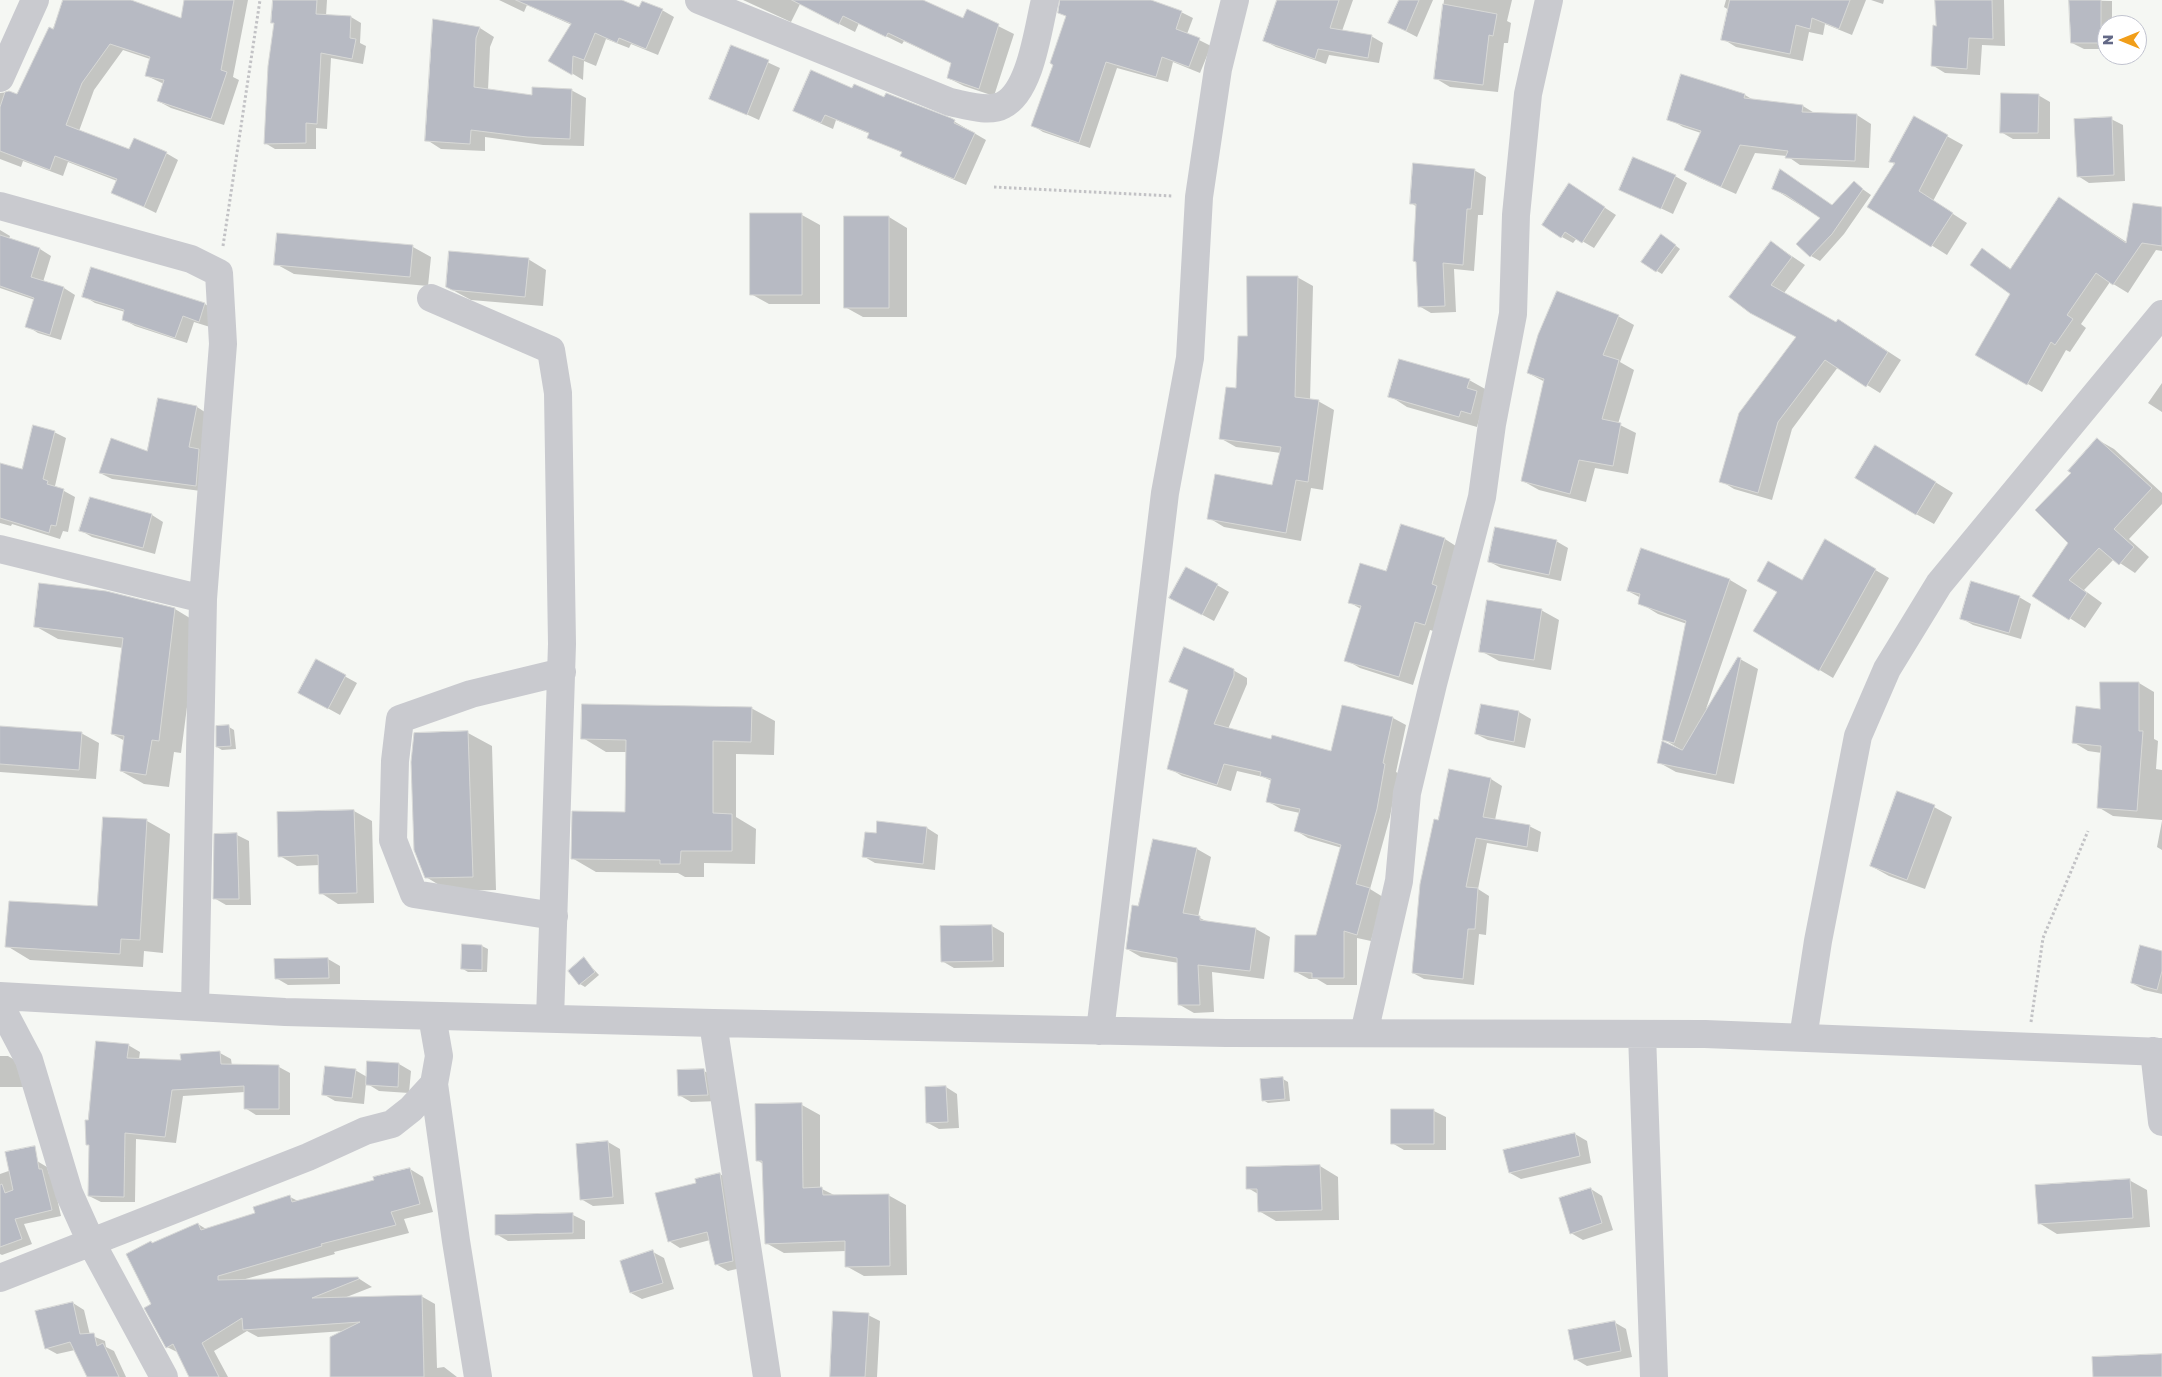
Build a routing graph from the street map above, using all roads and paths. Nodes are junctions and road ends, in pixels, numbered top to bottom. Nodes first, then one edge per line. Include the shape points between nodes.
1 (260, 0) edge
2 (1045, 0) edge
3 (1234, 0) edge
4 (1549, 0) edge
5 (29, 2) edge
6 (710, 2) edge
7 (0, 78) edge
8 (994, 187) dead end
9 (1199, 197) junction
10 (0, 206) edge
11 (218, 273) junction
12 (431, 298) dead end
13 (2162, 314) edge
14 (0, 549) edge
15 (203, 599) junction
16 (562, 672) junction
17 (2088, 831) dead end
18 (554, 916) junction
19 (0, 996) edge
20 (0, 1004) edge
21 (194, 1007) junction
22 (432, 1016) junction
23 (550, 1019) junction
24 (713, 1023) junction
25 (1100, 1031) junction
26 (1364, 1033) junction
27 (1642, 1034) junction
28 (1803, 1038) junction
29 (2028, 1047) junction
30 (2158, 1052) edge
31 (434, 1084) junction
32 (2162, 1122) edge
33 (91, 1242) junction
34 (0, 1278) edge
35 (164, 1377) edge
36 (478, 1377) edge
37 (767, 1377) edge
38 (1654, 1377) edge

1 - 11 path
2 - 6 street via 1030,64 1014,97 1002,106 984,108 950,102
3 - 9 street via 1218,69
4 - 26 street via 1528,94 1516,215 1513,314 1482,497 1407,793 1399,881
5 - 7 street
8 - 9 path
9 - 25 street via 1190,358 1165,493
10 - 11 street via 191,259
11 - 15 street via 223,344
12 - 16 street via 551,350 558,393
13 - 28 street via 1939,584 1887,669 1858,736 1818,941
14 - 15 street
15 - 21 street
16 - 18 street
16 - 18 street via 471,694 400,719 395,761 393,840 414,894
17 - 29 path via 2043,938
18 - 23 street
19 - 21 street
20 - 33 street via 29,1060 69,1193
21 - 22 street
22 - 23 street
22 - 31 street via 439,1056
23 - 24 street
24 - 25 street
24 - 37 street
25 - 26 street
26 - 27 street
27 - 28 street
27 - 38 street
28 - 29 street
29 - 30 street
30 - 32 street
31 - 33 street via 392,1124 365,1131 308,1157
31 - 36 street
33 - 34 street
33 - 35 street

